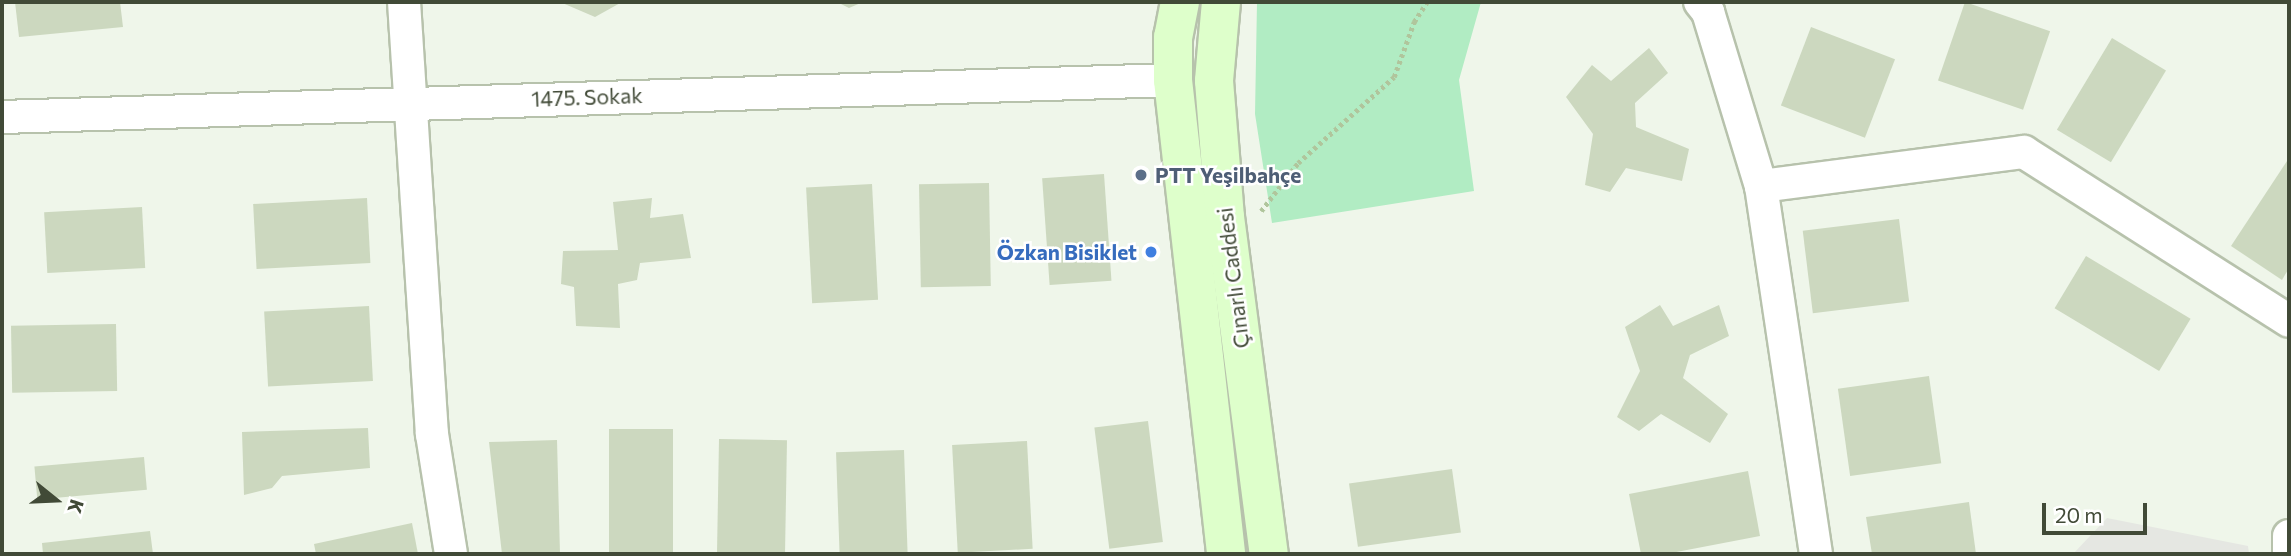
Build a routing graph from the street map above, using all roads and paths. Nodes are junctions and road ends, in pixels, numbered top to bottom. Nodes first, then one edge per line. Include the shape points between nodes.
1 (404, 2) edge
2 (1180, 2) edge
3 (1221, 2) edge
4 (1427, 2) edge
5 (1700, 2) edge
6 (1173, 80) junction
7 (409, 102) junction
8 (2, 117) edge
9 (1761, 186) junction
10 (1256, 217) dead end
11 (2289, 320) edge
12 (2289, 536) edge
13 (451, 554) edge
14 (1226, 554) edge
15 (1269, 554) edge
16 (1816, 554) edge
17 (2289, 554) edge

1 - 7 street
2 - 6 main road, Çınarlı Caddesi via 1173,37
3 - 15 main road, Çınarlı Caddesi via 1214,81 1224,204
4 - 10 path via 1414,22 1394,77 1298,163
5 - 9 street via 1708,12
6 - 7 street, 1475. Sokak
6 - 14 main road, Çınarlı Caddesi
7 - 8 street, 1475. Sokak
7 - 13 street via 432,433
9 - 11 street via 2024,152
9 - 16 street
12 - 17 street

